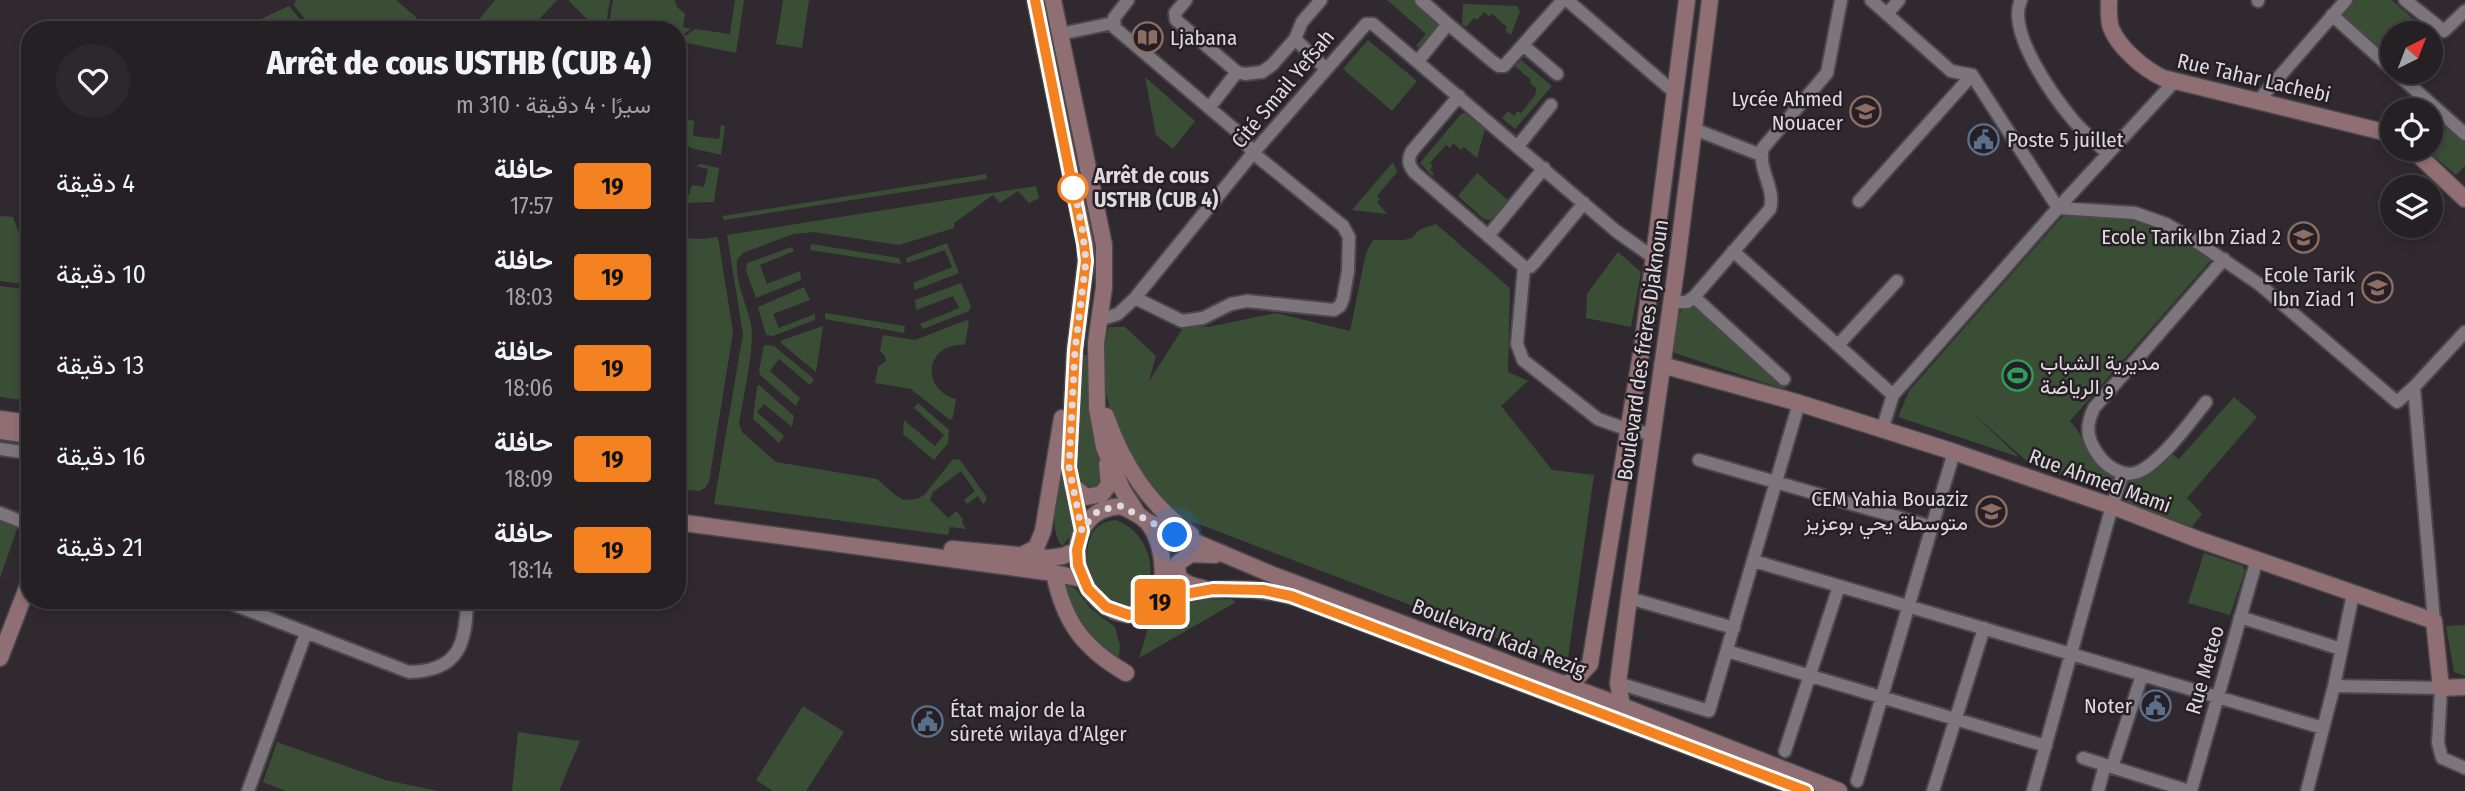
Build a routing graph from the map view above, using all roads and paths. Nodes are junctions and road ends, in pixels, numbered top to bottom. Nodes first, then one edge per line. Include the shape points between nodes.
1 (1035, 0) edge
2 (1053, 0) edge
3 (1128, 0) edge
4 (1186, 0) edge
5 (1321, 0) edge
6 (1327, 0) edge
7 (1421, 0) edge
8 (1565, 0) edge
9 (1687, 0) edge
10 (1710, 0) edge
11 (1841, 0) edge
12 (1871, 0) edge
13 (1899, 0) edge
14 (2021, 0) edge
15 (2109, 0) edge
16 (2346, 0) edge
17 (2405, 0) edge
18 (2465, 11) edge
19 (1887, 14) junction
20 (2332, 15) junction
21 (1113, 23) junction
22 (1448, 24) junction
23 (1060, 34) junction
24 (1295, 39) junction
25 (1524, 46) junction
26 (2380, 58) edge
27 (1418, 61) junction
28 (1326, 69) junction
29 (1237, 72) junction
30 (1557, 74) dead end
31 (1972, 75) junction
32 (2166, 83) junction
33 (2410, 84) edge
34 (1675, 93) junction
35 (1460, 96) junction
36 (2258, 101) junction
37 (1551, 105) dead end
38 (1209, 108) junction
39 (1694, 129) junction
40 (2380, 131) edge
41 (2465, 134) edge
42 (1518, 146) junction
43 (1253, 153) junction
44 (2108, 154) junction
45 (1761, 155) junction
46 (2425, 161) edge
47 (1544, 168) junction
48 (2465, 199) edge
49 (1859, 201) dead end
50 (1584, 203) junction
51 (2058, 208) junction
52 (1488, 236) junction
53 (1733, 251) junction
54 (1654, 258) junction
55 (2224, 259) junction
56 (1524, 267) junction
57 (1897, 281) dead end
58 (1693, 297) junction
59 (1135, 298) junction
60 (1649, 299) junction
61 (1672, 302) junction
62 (1099, 320) junction
63 (2465, 332) edge
64 (1838, 345) junction
65 (1075, 350) junction
66 (1662, 365) junction
67 (1784, 379) dead end
68 (1096, 383) junction
69 (2414, 387) junction
70 (1893, 395) junction
71 (2206, 402) dead end
72 (1799, 403) junction
73 (0, 419) edge
74 (21, 422) edge
75 (1629, 430) junction
76 (1882, 430) junction
77 (0, 431) edge
78 (21, 434) edge
79 (1652, 434) junction
80 (1104, 447) junction
81 (0, 449) edge
82 (21, 452) edge
83 (1954, 452) junction
84 (1699, 460) dead end
85 (2123, 473) junction
86 (1776, 482) junction
87 (1072, 485) junction
88 (2112, 506) junction
89 (0, 513) edge
90 (686, 514) edge
91 (1142, 517) junction
92 (21, 521) edge
93 (686, 523) edge
94 (1932, 527) junction
95 (1082, 531) junction
96 (877, 546) junction
97 (1207, 547) junction
98 (1077, 550) junction
99 (1020, 556) junction
100 (1225, 556) junction
101 (2257, 559) junction
102 (1754, 561) junction
103 (1054, 573) junction
104 (1082, 579) junction
105 (1839, 586) junction
106 (1213, 589) junction
107 (2353, 594) junction
108 (1629, 598) junction
109 (21, 603) edge
110 (1153, 605) junction
111 (1909, 606) junction
112 (245, 609) edge
113 (467, 609) edge
114 (2240, 617) junction
115 (2434, 621) junction
116 (1734, 628) junction
117 (1984, 628) junction
118 (306, 633) junction
119 (2341, 649) junction
120 (1727, 651) junction
121 (2071, 653) junction
122 (0, 658) edge
123 (1126, 673) dead end
124 (2142, 675) junction
125 (1810, 676) junction
126 (1618, 683) junction
127 (1563, 685) junction
128 (2333, 686) junction
129 (2465, 687) edge
130 (2441, 688) junction
131 (2218, 695) junction
132 (1881, 698) junction
133 (1622, 706) junction
134 (1956, 719) junction
135 (2323, 727) junction
136 (2046, 746) junction
137 (1785, 751) dead end
138 (2083, 758) dead end
139 (2109, 766) junction
140 (2465, 768) edge
141 (1857, 781) dead end
142 (248, 791) edge
143 (1806, 791) edge
144 (1839, 791) edge
145 (1933, 791) edge
146 (2033, 791) edge
147 (2098, 791) edge
148 (2190, 791) edge
149 (2307, 791) edge

1 - 65 main road via 1086,261
2 - 23 main road
3 - 21 street
4 - 29 street via 1175,13 1176,20
5 - 6 street
5 - 24 street
7 - 22 street
8 - 25 street
8 - 34 street
9 - 34 main road, Boulevard des frères Djaknoun
10 - 39 main road, Boulevard des frères Djaknoun
11 - 45 street via 1827,73
12 - 19 street
13 - 19 street
14 - 44 street via 2020,33 2035,64 2074,120
15 - 32 main road, Rue Tahar Lachebi via 2111,27 2117,38
16 - 20 street
17 - 18 street via 2444,31
19 - 31 street via 1951,71
20 - 26 street
20 - 36 street
21 - 23 street
21 - 38 street
22 - 25 street via 1499,66 1507,65
22 - 27 street
23 - 62 main road via 1104,245
24 - 28 street
24 - 29 street via 1268,69
25 - 30 street
27 - 28 street, Cité Smail Yefsah via 1373,24 1366,24
27 - 35 street
28 - 43 street, Cité Smail Yefsah
29 - 38 street
31 - 49 street
31 - 51 street
32 - 36 main road, Rue Tahar Lachebi
32 - 44 street
33 - 41 street
34 - 54 main road, Boulevard des frères Djaknoun
35 - 42 street
35 - 52 street via 1412,151 1409,165
36 - 40 main road, Rue Tahar Lachebi
37 - 42 street
38 - 43 street via 1240,134
39 - 45 street
39 - 61 main road, Boulevard des frères Djaknoun
42 - 47 street
43 - 59 street, Cité Smail Yefsah
43 - 59 street via 1343,226 1349,237 1348,271 1340,306 1325,310 1247,301 1182,321
44 - 51 street
45 - 53 street via 1770,209
46 - 48 main road
47 - 50 street
47 - 52 street
50 - 54 street
50 - 56 street via 1535,262
51 - 55 street via 2135,213 2166,224
51 - 70 street
52 - 56 street
53 - 58 street
53 - 64 street
54 - 60 main road, Boulevard des frères Djaknoun
55 - 69 street via 2397,402
55 - 85 street via 2094,408 2087,423 2090,440 2098,456
56 - 75 street via 1517,344 1523,360 1598,419
57 - 64 street
58 - 61 street
58 - 67 street
59 - 62 street, Cité Smail Yefsah via 1118,314
60 - 61 main road
60 - 75 main road, Boulevard des frères Djaknoun
61 - 66 main road, Boulevard des frères Djaknoun
62 - 68 main road
63 - 69 street
64 - 70 street
65 - 87 main road
65 - 99 main road via 1043,531 1036,548
66 - 72 main road, Rue Ahmed Mami
66 - 79 main road, Boulevard des frères Djaknoun
68 - 80 main road
68 - 97 main road via 1119,451 1135,478 1172,520
69 - 115 street
70 - 76 street
71 - 85 street via 2150,463 2139,471
72 - 76 main road, Rue Ahmed Mami
72 - 86 street
73 - 74 main road
75 - 79 street
75 - 127 main road, Boulevard des frères Djaknoun via 1590,664
76 - 83 main road, Rue Ahmed Mami
77 - 78 main road
79 - 108 main road, Boulevard des frères Djaknoun
80 - 87 main road via 1107,489 1086,497
80 - 91 main road via 1122,489
81 - 82 street
83 - 88 main road, Rue Ahmed Mami
83 - 94 street
84 - 86 street
85 - 88 street
86 - 94 street
86 - 102 street
87 - 95 main road
88 - 101 main road, Rue Ahmed Mami
88 - 121 street
89 - 92 street
90 - 96 main road
91 - 95 main road, Boulevard Kada Rezig via 1121,506 1109,507 1092,516
91 - 97 main road, Boulevard Kada Rezig
91 - 110 main road via 1156,538 1163,567
93 - 96 main road
94 - 111 street
95 - 98 main road
96 - 99 main road
96 - 103 main road
97 - 100 main road, Boulevard Kada Rezig
98 - 99 main road via 1049,558
98 - 104 main road
100 - 106 main road via 1191,554 1178,563 1180,579
100 - 127 main road, Boulevard Kada Rezig
101 - 107 main road, Rue Ahmed Mami
101 - 114 street, Rue Meteo
102 - 105 street
102 - 116 street
103 - 104 main road
103 - 123 main road via 1063,609 1083,640
104 - 110 main road, Boulevard Kada Rezig via 1096,600 1122,614 1134,615
105 - 111 street
105 - 125 street
106 - 110 main road, Boulevard Kada Rezig
106 - 143 main road, Boulevard Kada Rezig via 1263,590 1298,598
107 - 115 main road, Rue Ahmed Mami
107 - 119 street
108 - 116 street
108 - 126 main road, Boulevard des frères Djaknoun
109 - 122 main road
111 - 117 street
111 - 132 street
112 - 118 street
113 - 118 street via 467,630 458,651 424,671 402,669
114 - 119 street
114 - 131 street, Rue Meteo
115 - 130 main road
116 - 120 street
117 - 121 street
117 - 134 street
118 - 142 street
119 - 128 street
120 - 125 street
120 - 126 street via 1709,711
121 - 124 street
121 - 136 street
124 - 131 street
124 - 139 street
125 - 132 street
125 - 137 street
126 - 133 main road, Boulevard des frères Djaknoun
127 - 133 main road, Boulevard Kada Rezig
128 - 130 street
128 - 135 street
129 - 130 main road
130 - 140 street via 2438,743 2442,758
131 - 135 street
131 - 148 street, Rue Meteo
132 - 134 street
132 - 141 street
133 - 144 main road, Boulevard Kada Rezig
134 - 136 street
134 - 145 street
135 - 149 street
136 - 146 street
138 - 139 street
139 - 147 street
139 - 148 street

